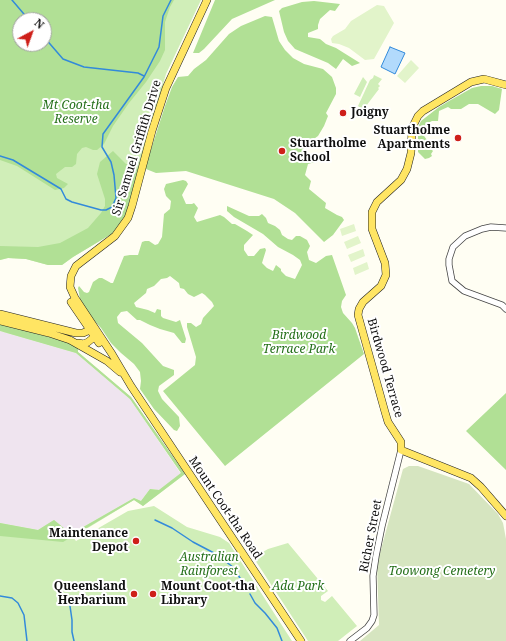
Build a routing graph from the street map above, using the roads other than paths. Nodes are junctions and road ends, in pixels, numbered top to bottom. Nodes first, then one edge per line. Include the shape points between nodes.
1 (208, 0) edge
2 (506, 84) edge
3 (506, 228) edge
4 (506, 309) edge
5 (0, 314) edge
6 (0, 321) edge
7 (93, 331) junction
8 (70, 340) junction
9 (122, 374) junction
10 (131, 386) junction
11 (402, 450) junction
12 (506, 516) edge
13 (301, 641) edge
14 (350, 641) edge

1 - 7 main road, Sir Samuel Griffith Drive via 166,88 124,225 115,236 75,268 70,278 68,285
2 - 11 main road, Birdwood Terrace via 484,79 471,82 423,111 412,128 408,169 401,180 377,202 372,212 372,229 385,263 386,275 381,286 360,306 358,315 388,422 401,442
3 - 4 street via 491,227 465,236 453,247 449,265 452,280 464,291 502,305
5 - 7 main road via 76,333
6 - 8 main road
7 - 8 main road via 90,341 84,344
7 - 9 main road, Mount Coot-tha Road
7 - 10 main road, Mount Coot-tha Road
8 - 9 main road via 113,365
9 - 10 main road, Mount Coot-tha Road
10 - 13 main road, Mount Coot-tha Road
11 - 12 main road via 471,478
11 - 14 street, Richer Street via 375,562 374,615 367,628

